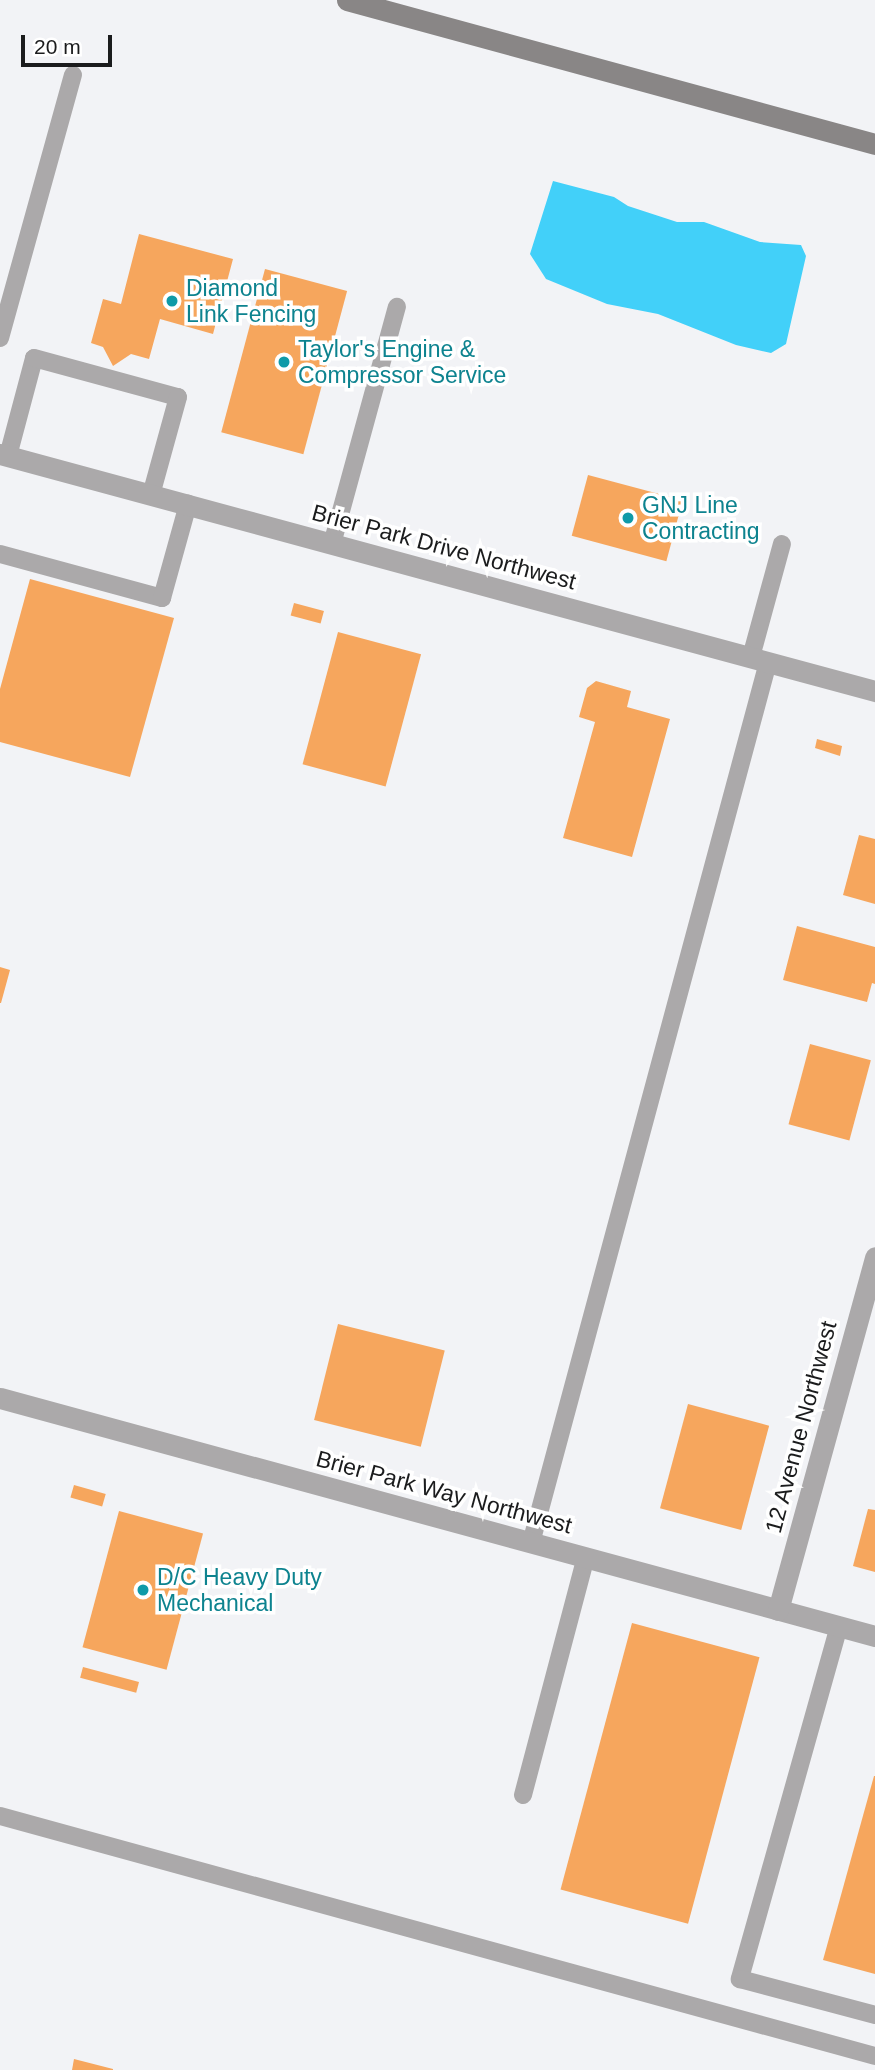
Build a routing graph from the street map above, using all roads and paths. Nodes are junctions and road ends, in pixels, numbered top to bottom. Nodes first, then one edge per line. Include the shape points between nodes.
1 (347, 0) edge
2 (73, 75) dead end
3 (875, 144) edge
4 (397, 307) dead end
5 (0, 338) edge
6 (4, 455) edge
7 (151, 495) junction
8 (188, 505) junction
9 (332, 544) junction
10 (782, 544) dead end
11 (0, 555) edge
12 (760, 660) junction
13 (875, 691) edge
14 (875, 1257) edge
15 (0, 1398) edge
16 (531, 1543) junction
17 (586, 1558) junction
18 (778, 1610) junction
19 (839, 1626) junction
20 (875, 1636) edge
21 (523, 1795) dead end
22 (0, 1816) edge
23 (875, 2015) edge
24 (875, 2056) edge

1 - 3 main road
2 - 5 lane
4 - 9 lane
6 - 7 street, Brier Park Drive Northwest
6 - 7 lane via 34,358 178,397
7 - 8 street, Brier Park Drive Northwest
8 - 9 street, Brier Park Drive Northwest
8 - 11 lane via 162,598
9 - 12 street, Brier Park Drive Northwest
10 - 12 lane
12 - 13 street, Brier Park Drive Northwest
12 - 16 lane
14 - 18 street, 12 Avenue Northwest
15 - 16 street, Brier Park Way Northwest
16 - 17 street, Brier Park Way Northwest
17 - 18 street, Brier Park Way Northwest
17 - 21 lane
18 - 19 street, Brier Park Way Northwest
19 - 20 street, Brier Park Way Northwest
19 - 23 lane via 740,1979
22 - 24 lane

